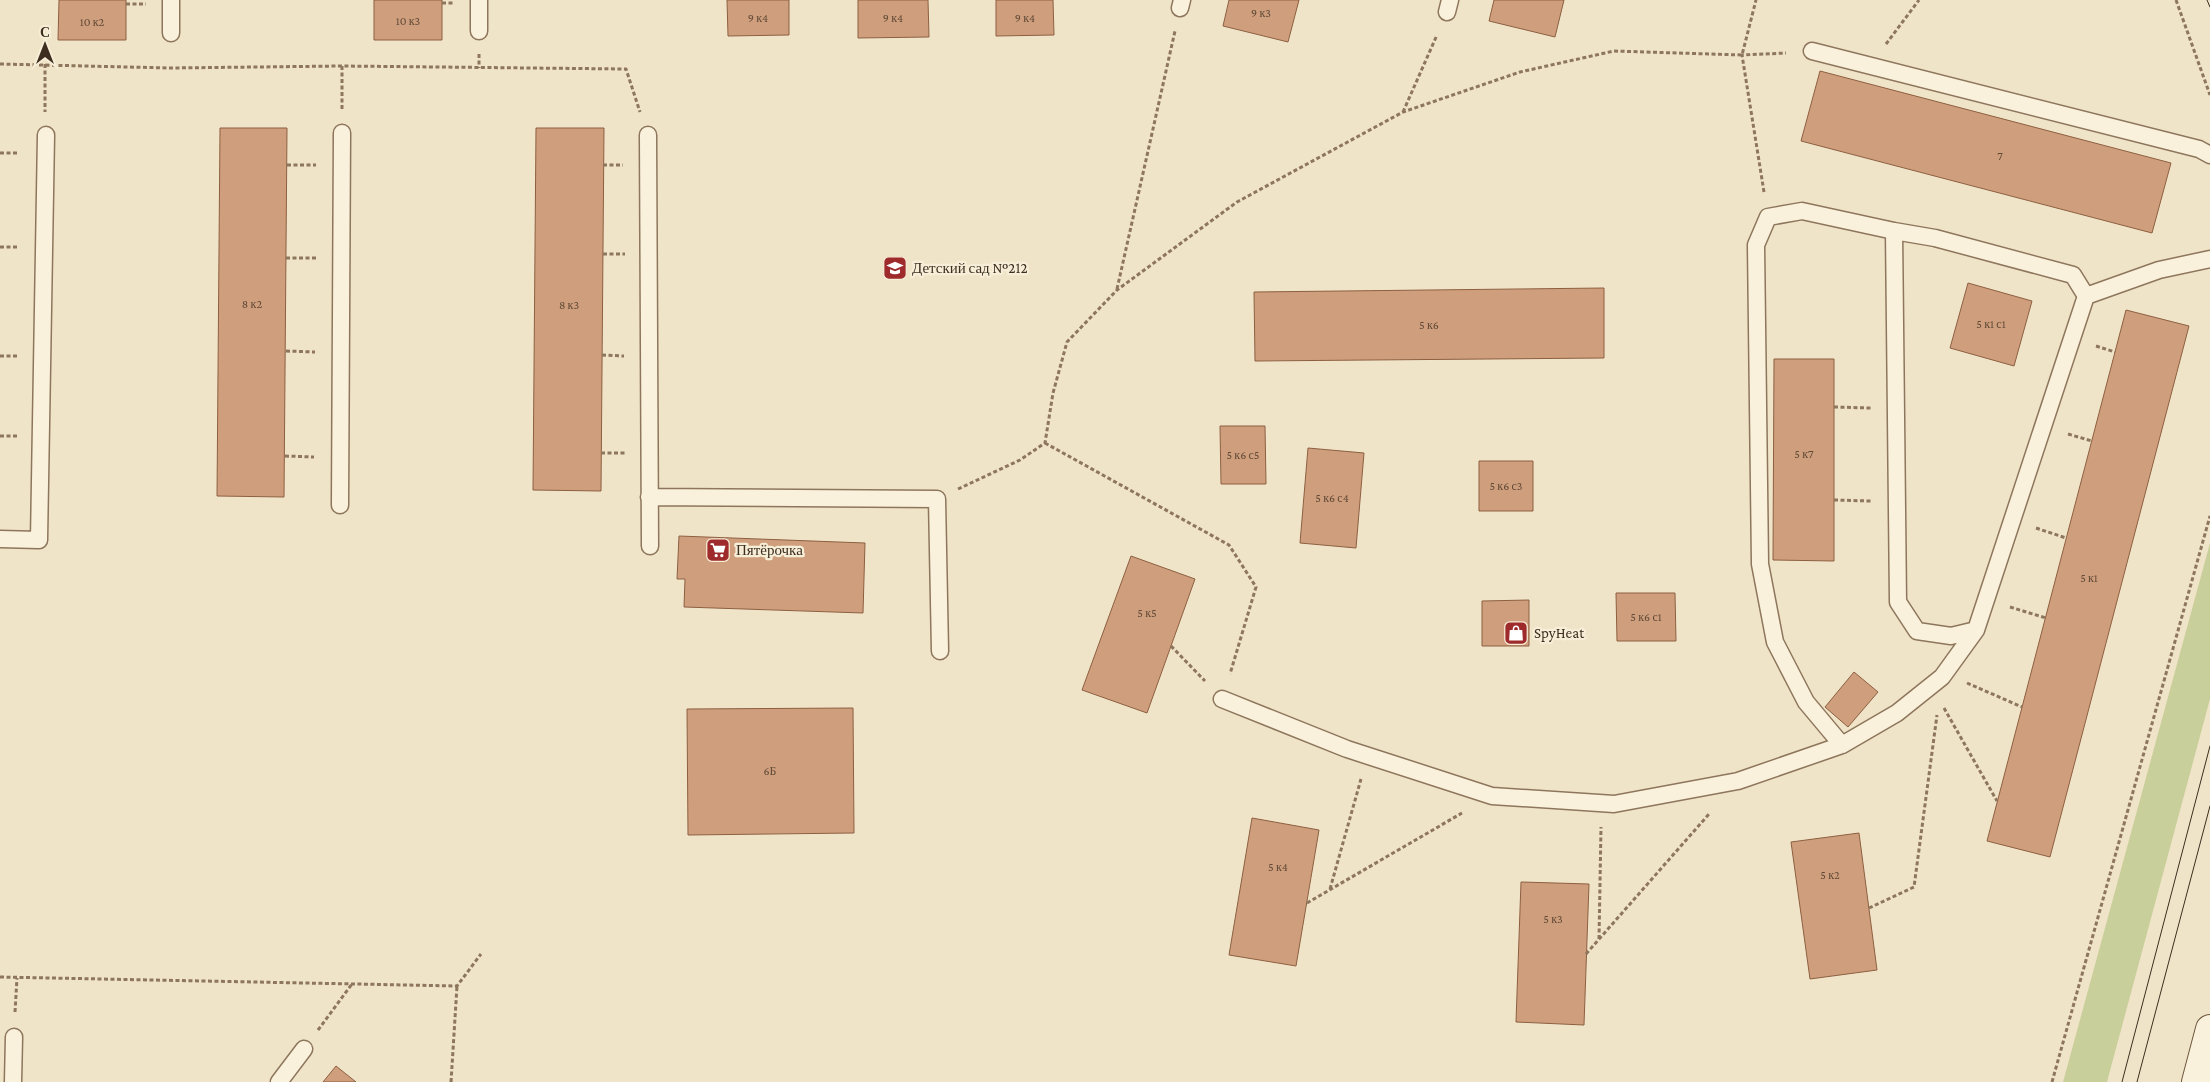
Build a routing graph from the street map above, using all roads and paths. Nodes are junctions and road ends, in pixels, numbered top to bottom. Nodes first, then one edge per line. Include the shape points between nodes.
1 (170, 0) edge
2 (479, 0) edge
3 (1756, 0) edge
4 (1918, 0) edge
5 (2176, 0) edge
6 (1181, 4) edge
7 (1448, 6) edge
8 (479, 31) dead end
9 (170, 33) dead end
10 (1812, 51) joint
11 (1742, 55) junction
12 (0, 64) edge
13 (45, 64) junction
14 (342, 66) junction
15 (1870, 66) junction
16 (2210, 95) edge
17 (1403, 112) junction
18 (342, 133) joint
19 (46, 135) joint
20 (648, 135) joint
21 (2210, 155) edge
22 (1768, 217) junction
23 (1894, 231) junction
24 (2210, 259) edge
25 (1117, 290) junction
26 (2086, 296) junction
27 (1834, 408) dead end
28 (1896, 409) junction
29 (1045, 443) junction
30 (649, 498) junction
31 (937, 499) junction
32 (1834, 500) dead end
33 (1896, 502) junction
34 (340, 505) dead end
35 (2210, 516) edge
36 (2012, 521) junction
37 (2066, 538) dead end
38 (0, 539) edge
39 (650, 546) dead end
40 (1986, 600) junction
41 (2046, 618) dead end
42 (1976, 630) junction
43 (1171, 646) dead end
44 (940, 651) dead end
45 (1943, 675) junction
46 (1222, 699) junction
47 (1939, 699) junction
48 (2022, 707) dead end
49 (1842, 745) junction
50 (1368, 755) junction
51 (1738, 781) junction
52 (1492, 796) junction
53 (1997, 801) dead end
54 (1601, 803) junction
55 (1330, 889) junction
56 (1307, 903) dead end
57 (1869, 908) dead end
58 (1599, 939) junction
59 (481, 954) dead end
60 (1586, 954) dead end
61 (0, 977) edge
62 (17, 978) junction
63 (352, 984) junction
64 (457, 986) junction
65 (14, 1037) joint
66 (2208, 1044) edge
67 (304, 1049) joint
68 (13, 1082) edge
69 (279, 1082) edge
70 (451, 1082) edge
71 (2052, 1082) edge
72 (2196, 1082) edge

1 - 9 lane
2 - 8 lane
3 - 11 path
4 - 15 path
5 - 16 path
6 - 25 path
7 - 17 path
10 - 11 path
10 - 15 lane
11 - 17 path via 1614,51 1520,72
11 - 22 path
12 - 13 path
13 - 14 path via 170,68
13 - 19 path
14 - 18 path
14 - 20 path via 626,69
15 - 21 lane via 2199,149
17 - 25 path via 1237,202
18 - 34 lane
19 - 38 lane via 39,540
20 - 30 lane
22 - 23 lane via 1802,211
22 - 49 lane via 1756,245 1760,564 1776,642 1806,702
23 - 26 lane via 1935,238 2073,275
23 - 28 lane
24 - 26 lane via 2159,270
25 - 29 path via 1067,342 1053,393
26 - 36 lane
27 - 28 path
28 - 33 lane
29 - 31 path via 1020,460
29 - 46 path via 1230,545 1256,587
30 - 31 lane
30 - 39 lane
31 - 44 lane
32 - 33 path
33 - 42 lane via 1898,602 1917,631 1951,636
35 - 71 path
36 - 37 path
36 - 40 lane
40 - 41 path
40 - 42 lane
42 - 45 lane
43 - 46 path
45 - 47 path
45 - 48 path
45 - 49 lane via 1897,713
46 - 50 lane
47 - 53 path
47 - 57 path via 1914,887
49 - 51 lane
50 - 52 lane
50 - 55 path
51 - 54 lane via 1614,804
51 - 58 path
52 - 54 lane
52 - 55 path
54 - 58 path
55 - 56 path
58 - 60 path
59 - 64 path
61 - 62 path
62 - 63 path
62 - 65 path
63 - 64 path
63 - 67 path
64 - 70 path
65 - 68 lane
66 - 72 street
67 - 69 lane

